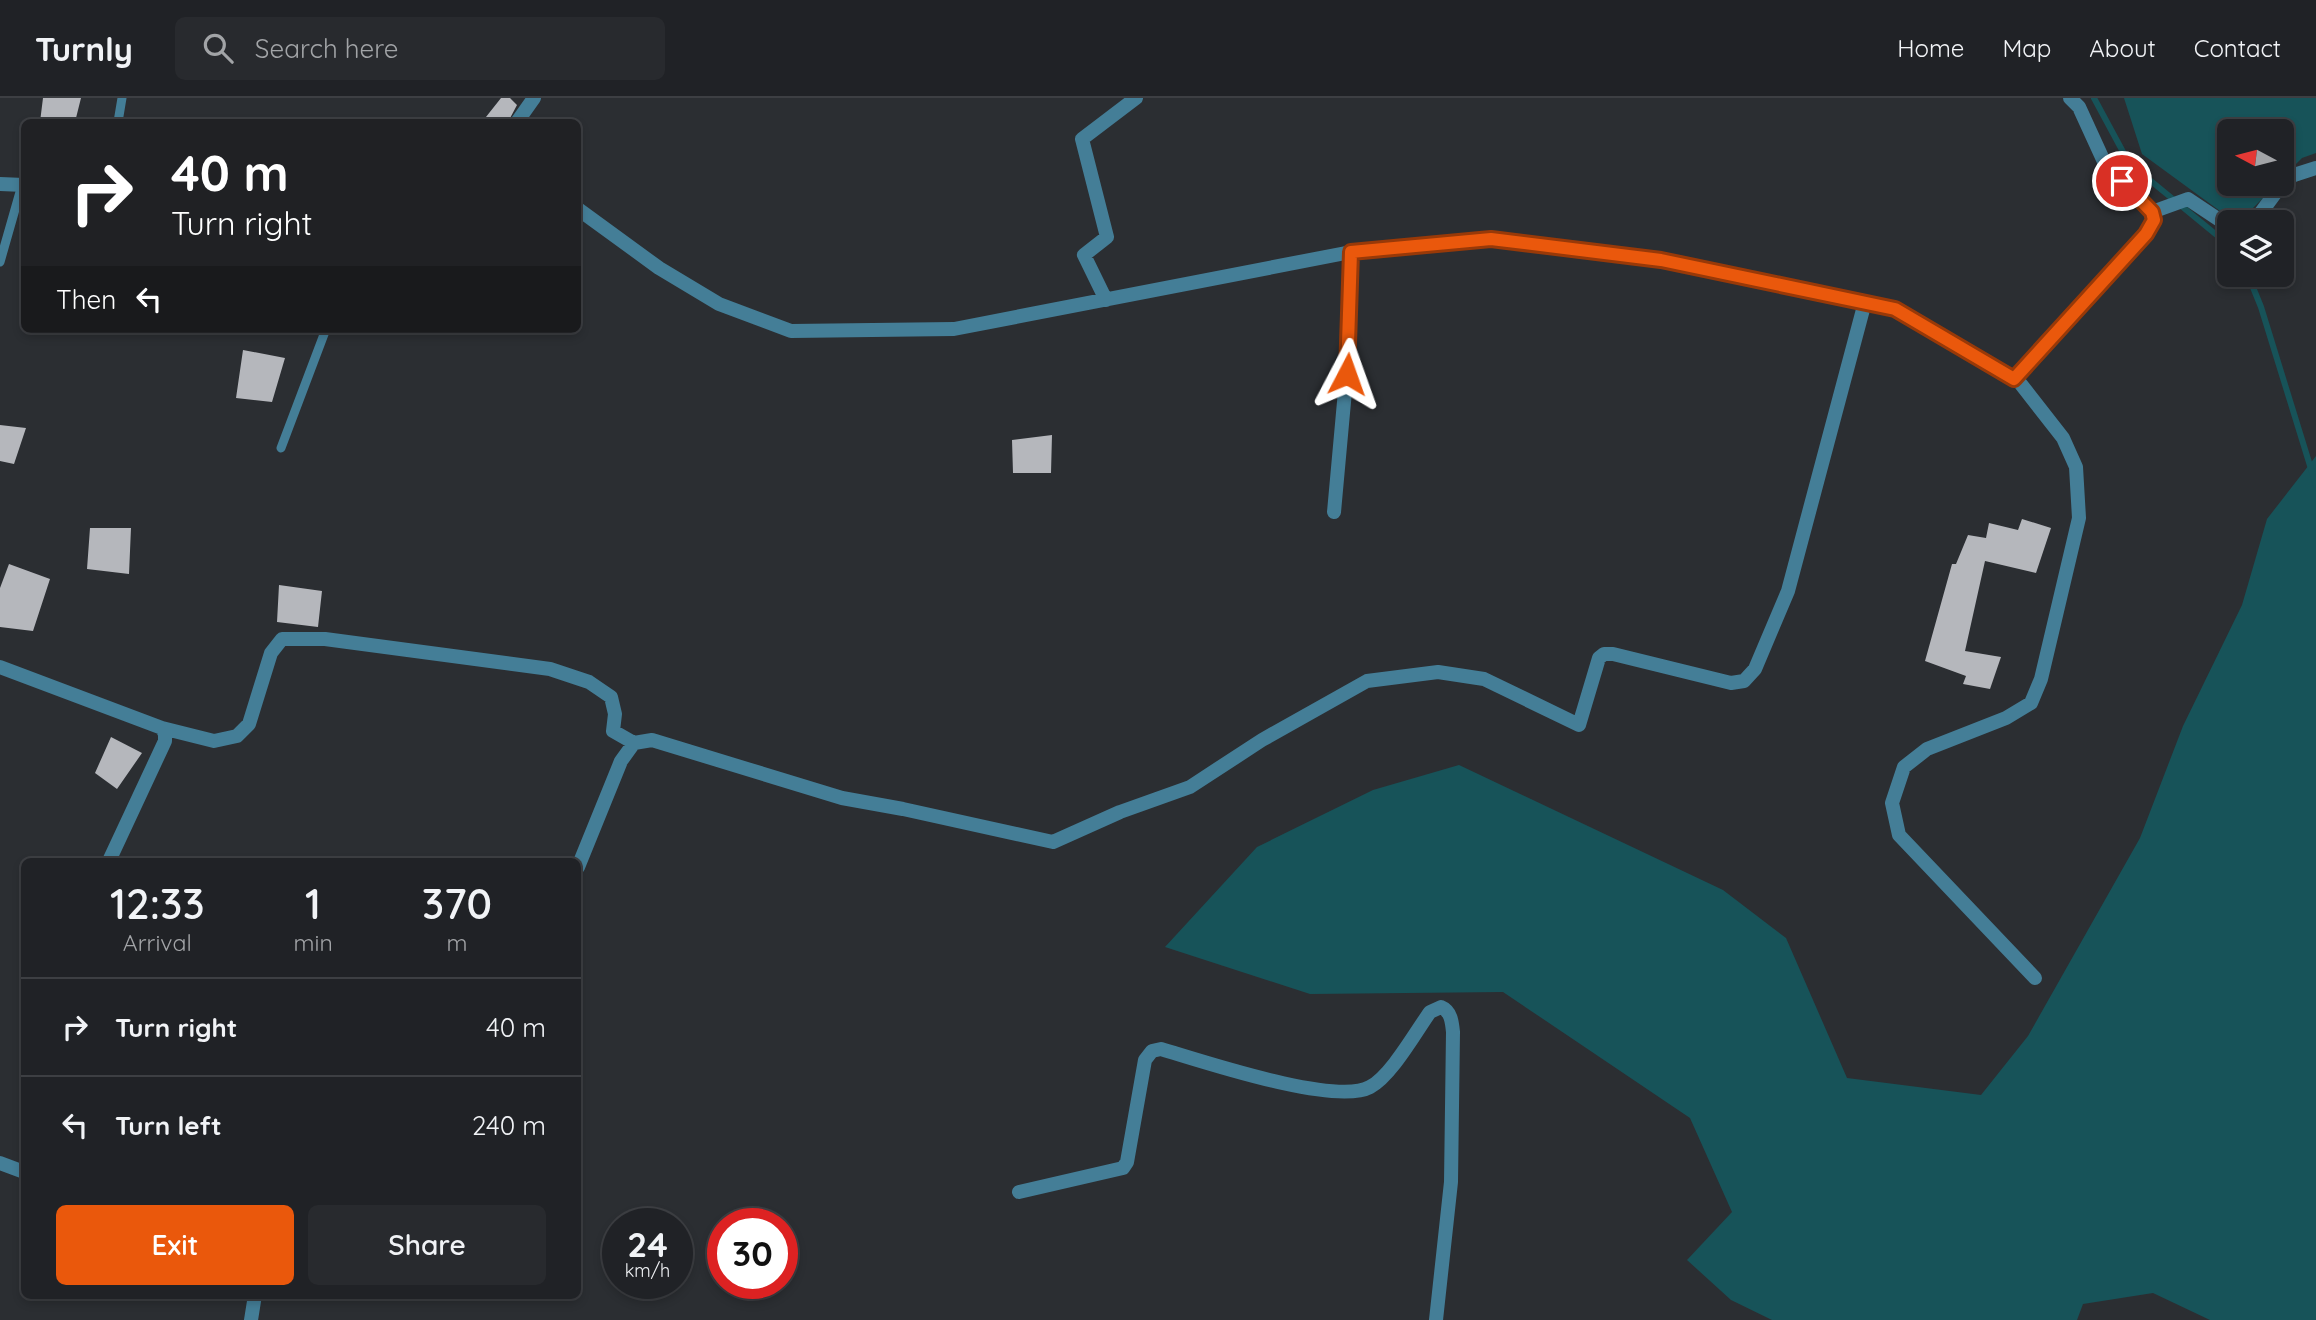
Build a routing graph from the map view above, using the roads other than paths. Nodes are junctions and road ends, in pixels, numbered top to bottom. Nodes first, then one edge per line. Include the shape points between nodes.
1 (122, 98) edge
2 (534, 98) edge
3 (1136, 98) edge
4 (2070, 98) edge
5 (118, 119) edge
6 (519, 119) edge
7 (2316, 168) edge
8 (2294, 175) edge
9 (0, 184) edge
10 (21, 185) edge
11 (21, 192) edge
12 (581, 211) edge
13 (2152, 212) junction
14 (2217, 218) edge
15 (1351, 252) junction
16 (0, 262) edge
17 (1106, 300) junction
18 (1865, 302) junction
19 (324, 333) edge
20 (2014, 379) junction
21 (281, 447) dead end
22 (1334, 512) dead end
23 (0, 667) edge
24 (162, 728) junction
25 (634, 743) junction
26 (110, 858) edge
27 (581, 860) edge
28 (2035, 978) dead end
29 (0, 1163) edge
30 (21, 1170) edge
31 (1019, 1192) dead end
32 (254, 1299) edge
33 (251, 1320) edge
34 (1436, 1320) edge

1 - 5 lane
2 - 6 street
3 - 17 street via 1082,139 1107,237 1084,255
4 - 13 street via 2079,107 2106,166
7 - 8 street
9 - 10 street
11 - 16 lane
12 - 17 street via 659,268 719,304 792,331 954,329
13 - 14 street via 2188,199
13 - 20 street via 2154,220 2146,234
15 - 17 street
15 - 18 street via 1491,239 1661,260
15 - 22 street via 1349,347
18 - 20 street via 1895,309
18 - 25 street via 1788,591 1755,669 1744,681 1731,683 1604,654 1579,725 1484,679 1438,672 1367,681 1190,787 1053,842 842,798 652,740
19 - 21 lane
20 - 28 street via 2063,438 2076,467 2079,518 2041,678 2031,703 2006,718 1927,749 1904,766 1892,803 1899,835
23 - 24 street
24 - 25 street via 215,741 237,736 249,724 271,653 282,639 325,639 550,669 589,682 611,697 613,731
24 - 26 street via 165,741
25 - 27 street via 621,761
29 - 30 street
31 - 34 street via 1123,1168 1145,1060 1152,1051 1161,1049 1292,1086 1352,1093 1382,1079 1430,1012 1441,1007 1446,1009 1453,1032 1451,1168
32 - 33 street

